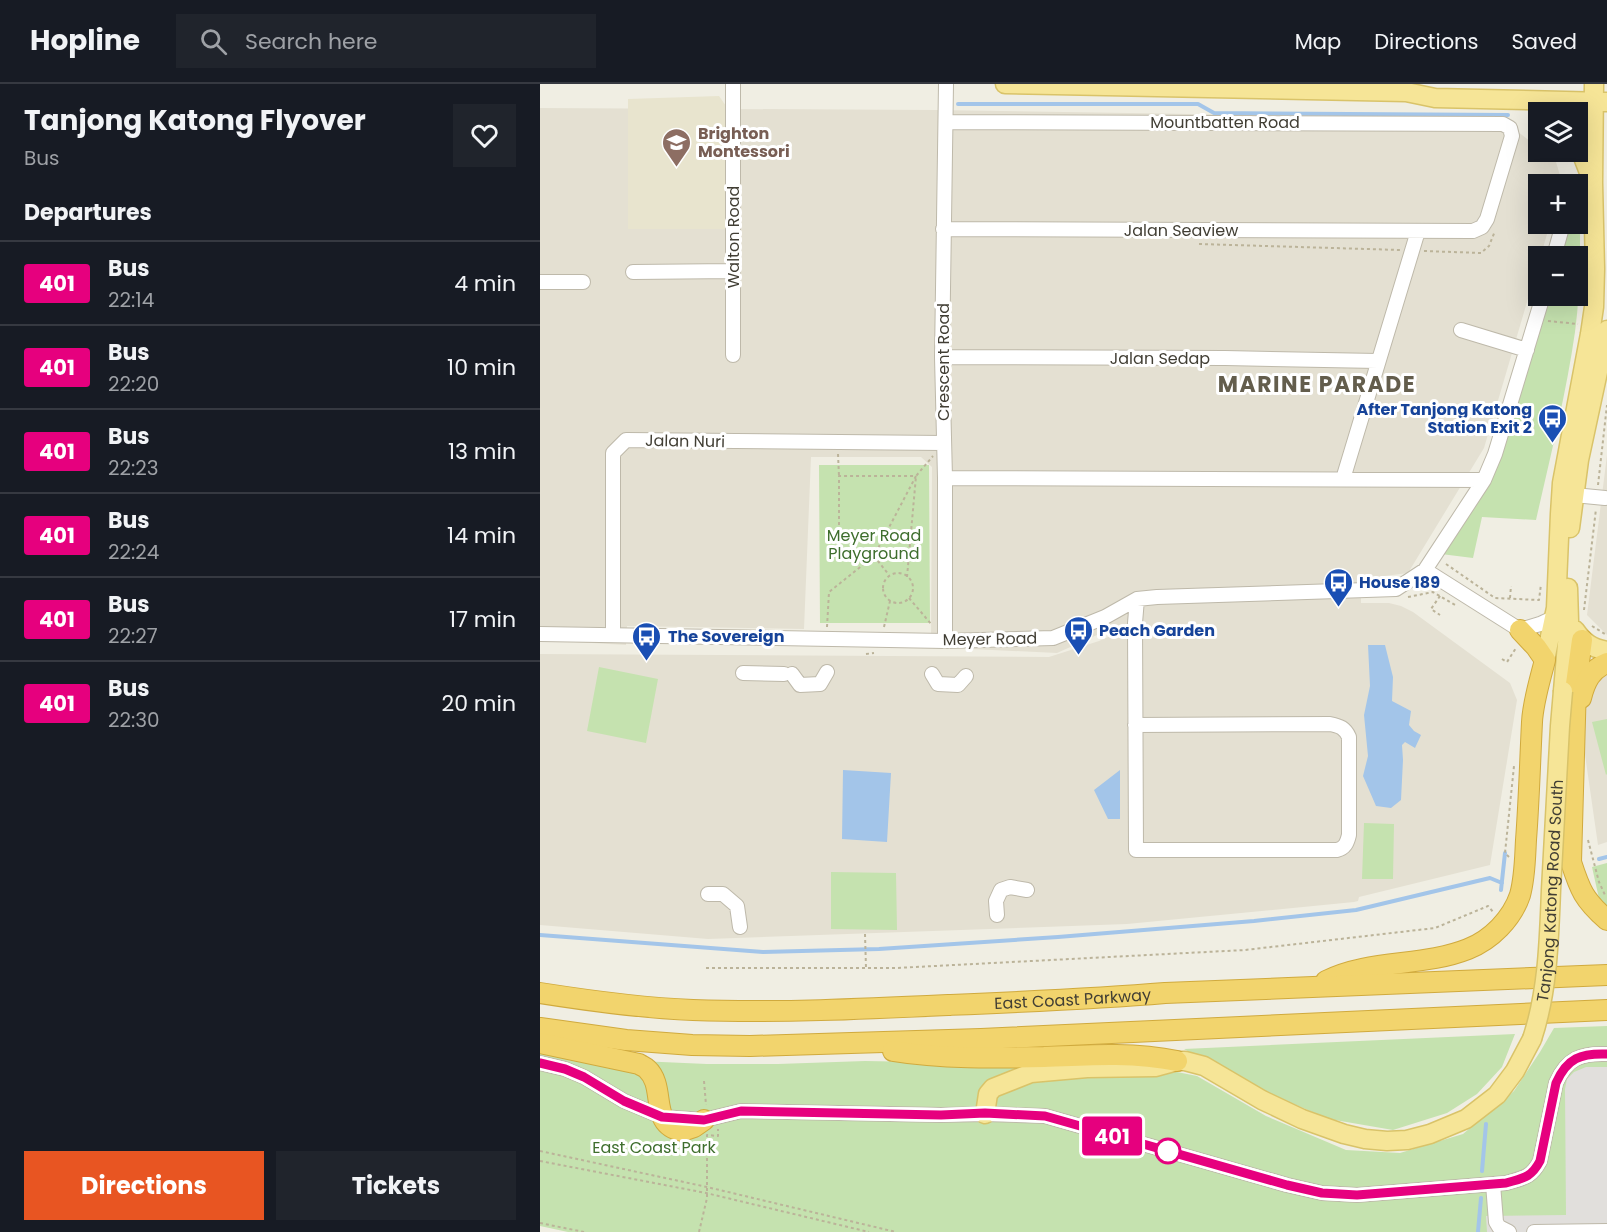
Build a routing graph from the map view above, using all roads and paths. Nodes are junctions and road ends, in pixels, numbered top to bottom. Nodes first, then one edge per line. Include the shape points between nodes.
1 (733, 84) edge
2 (945, 84) edge
3 (1005, 84) edge
4 (1427, 84) edge
5 (1406, 92) junction
6 (1598, 96) edge
7 (1516, 99) junction
8 (1528, 103) edge
9 (946, 122) junction
10 (1503, 124) joint
11 (1585, 162) edge
12 (1593, 183) junction
13 (944, 229) junction
14 (1418, 231) junction
15 (733, 271) junction
16 (633, 272) dead end
17 (540, 282) edge
18 (583, 282) dead end
19 (1540, 306) edge
20 (1539, 321) dead end
21 (1584, 324) dead end
22 (1461, 330) dead end
23 (1607, 330) edge
24 (1527, 350) junction
25 (733, 355) dead end
26 (942, 357) junction
27 (1378, 362) junction
28 (1603, 362) edge
29 (1607, 405) edge
30 (838, 443) junction
31 (940, 447) junction
32 (838, 476) junction
33 (915, 476) junction
34 (945, 478) junction
35 (1343, 480) junction
36 (1484, 480) junction
37 (1574, 495) junction
38 (1601, 497) junction
39 (837, 539) dead end
40 (874, 556) junction
41 (1446, 564) dead end
42 (1425, 570) junction
43 (889, 575) junction
44 (907, 577) junction
45 (1511, 586) dead end
46 (1440, 596) junction
47 (909, 598) junction
48 (1400, 598) dead end
49 (1510, 598) junction
50 (1137, 599) junction
51 (1539, 600) dead end
52 (890, 601) junction
53 (1458, 607) dead end
54 (1584, 610) dead end
55 (1440, 615) dead end
56 (1562, 619) junction
57 (1586, 633) junction
58 (540, 634) edge
59 (613, 634) junction
60 (941, 635) junction
61 (1607, 636) edge
62 (1519, 638) junction
63 (827, 639) junction
64 (882, 639) junction
65 (1607, 651) edge
66 (1502, 659) dead end
67 (1545, 660) junction
68 (1607, 663) edge
69 (827, 672) dead end
70 (742, 673) dead end
71 (932, 674) dead end
72 (966, 676) dead end
73 (1575, 720) junction
74 (1135, 724) junction
75 (1514, 762) dead end
76 (1505, 853) dead end
77 (1027, 890) dead end
78 (708, 894) dead end
79 (997, 915) dead end
80 (1499, 919) dead end
81 (1607, 920) edge
82 (740, 927) dead end
83 (865, 934) dead end
84 (706, 968) dead end
85 (866, 968) junction
86 (1607, 975) edge
87 (1316, 986) junction
88 (540, 993) edge
89 (1607, 1010) edge
90 (540, 1028) edge
91 (540, 1043) edge
92 (849, 1044) junction
93 (1607, 1054) edge
94 (1177, 1060) junction
95 (540, 1063) edge
96 (704, 1081) dead end
97 (655, 1109) junction
98 (985, 1113) junction
99 (705, 1120) junction
100 (540, 1151) edge
101 (540, 1161) edge
102 (1493, 1184) junction
103 (707, 1187) junction
104 (706, 1193) junction
105 (540, 1223) edge
106 (1607, 1231) edge
107 (584, 1232) edge
108 (699, 1232) edge
109 (869, 1232) edge
110 (896, 1232) edge
111 (1509, 1232) edge
112 (1534, 1232) edge

1 - 15 street, Walton Road
2 - 9 street, Crescent Road
3 - 5 main road, Mountbatten Road
4 - 5 main road, Mountbatten Road
5 - 7 main road, Mountbatten Road via 1435,98
6 - 7 main road, Mountbatten Road
6 - 12 main road, Tanjong Katong Road South
7 - 8 main road
9 - 10 street, Mountbatten Road
9 - 13 street, Crescent Road
10 - 14 street, Jalan Seaview via 1510,128 1512,136 1482,227 1473,231
11 - 12 main road
12 - 56 main road, Tanjong Katong Road South via 1594,307 1562,483
13 - 14 street, Jalan Seaview
13 - 26 street, Crescent Road
14 - 27 street
15 - 16 street
15 - 25 street, Walton Road
17 - 18 street
19 - 24 street
20 - 21 path
22 - 24 street
23 - 28 main road, Tanjong Katong Road South
24 - 36 street
26 - 27 street, Jalan Sedap
26 - 31 street, Crescent Road
27 - 35 street
28 - 37 main road, Tanjong Katong Road South
29 - 38 path
30 - 31 street, Jalan Nuri
30 - 32 path
30 - 59 street, Jalan Nuri via 626,440 613,453
31 - 33 path
31 - 34 street, Crescent Road
32 - 33 path
32 - 39 path
33 - 40 path
33 - 44 path
34 - 35 street
34 - 60 street, Crescent Road
35 - 36 street
36 - 42 street
37 - 38 street
37 - 56 main road, Tanjong Katong Road South
38 - 54 path
40 - 43 path
40 - 63 path via 829,592
41 - 49 path via 1495,598
42 - 50 street, Meyer Road via 1396,589
42 - 62 street
43 - 44 path via 899,573
43 - 52 path via 883,593
44 - 47 path via 912,584
45 - 49 path
46 - 48 path via 1433,592
46 - 53 path
46 - 55 path via 1431,609
47 - 52 path via 900,603
47 - 60 path
49 - 51 path
50 - 60 street, Meyer Road via 1053,638
50 - 74 street
52 - 64 path
56 - 57 main road
56 - 62 street via 1540,624
56 - 67 main road, Tanjong Katong Road South
56 - 94 main road, Tanjong Katong Road South, bridge via 1563,691 1544,992 1532,1039 1497,1095 1466,1119 1430,1134 1407,1140 1365,1139 1302,1119 1204,1066
57 - 61 path
57 - 65 main road via 1590,646
57 - 73 highway via 1576,684
58 - 59 street, Meyer Road
59 - 63 street, Meyer Road
60 - 64 street, Meyer Road
62 - 66 path via 1507,662
62 - 67 highway via 1536,647
63 - 64 street, Meyer Road
67 - 87 highway via 1532,719 1524,877 1507,920 1487,939 1468,949 1348,972
68 - 73 highway via 1591,674
69 - 70 street via 820,684 800,685 788,674
71 - 72 street via 938,684 958,685
73 - 81 highway via 1571,862 1580,889
74 - 74 street via 1136,850 1337,850 1347,843 1349,737 1339,726
75 - 76 path
77 - 79 street via 1001,890 996,901
78 - 82 street via 723,894 737,906
80 - 85 path via 1488,906 1435,928 1245,950
83 - 85 path
84 - 85 path
86 - 87 highway, East Coast Parkway
87 - 88 highway, East Coast Parkway via 794,1010 693,1010
89 - 92 highway
90 - 92 highway via 692,1045
91 - 97 highway via 639,1064 656,1083
92 - 94 highway via 922,1056 1109,1054
93 - 102 street via 1580,1056 1561,1073 1534,1172
94 - 98 main road via 1155,1067 1031,1073 993,1088 986,1099
95 - 97 street via 584,1077 624,1101
96 - 99 path
97 - 99 highway via 667,1126 682,1131
98 - 99 street via 741,1111
98 - 102 street via 1045,1116 1322,1193 1357,1195
99 - 103 path via 706,1126 718,1126 718,1136 707,1135
100 - 103 path
101 - 104 path
102 - 111 street via 1496,1222
103 - 104 path
103 - 110 path
104 - 108 path
104 - 109 path
105 - 107 path
106 - 112 street

